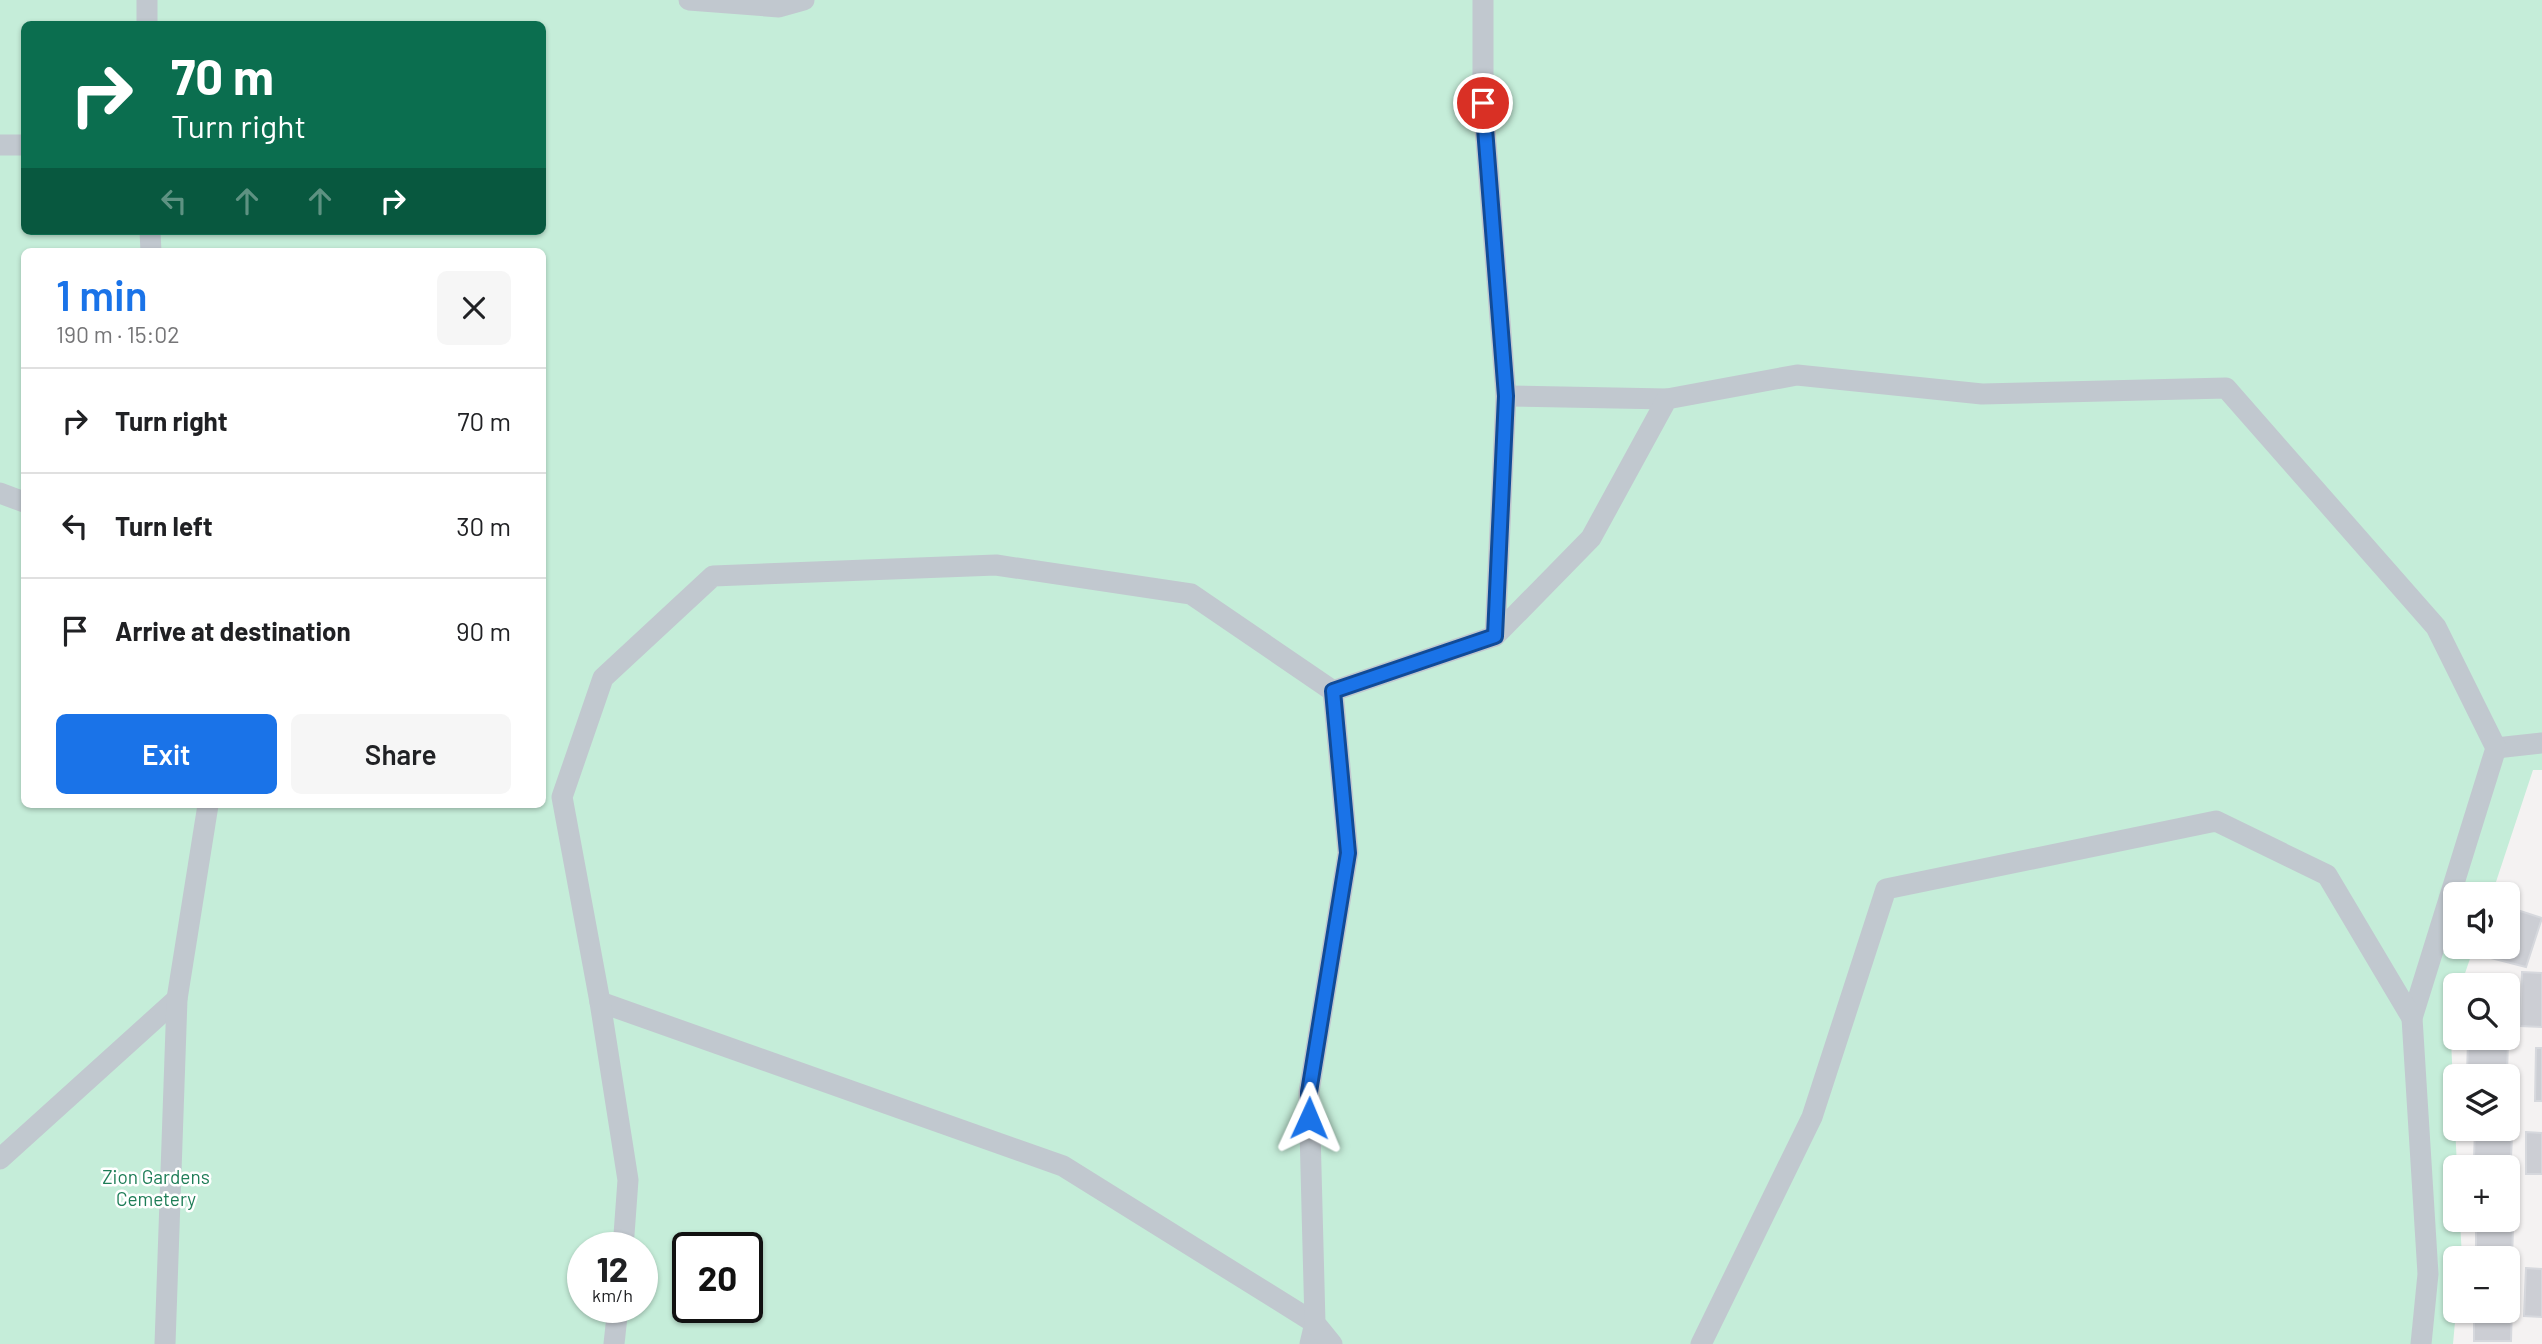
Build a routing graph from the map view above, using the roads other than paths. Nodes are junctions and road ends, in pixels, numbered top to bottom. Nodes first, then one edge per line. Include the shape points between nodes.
1 (147, 0) edge
2 (689, 0) edge
3 (804, 0) edge
4 (1483, 0) edge
5 (147, 21) edge
6 (0, 145) edge
7 (21, 145) edge
8 (1506, 396) junction
9 (1667, 399) junction
10 (0, 493) edge
11 (21, 501) edge
12 (1495, 636) junction
13 (1333, 691) junction
14 (2542, 743) edge
15 (2497, 748) junction
16 (208, 808) edge
17 (177, 999) junction
18 (600, 1002) junction
19 (2412, 1018) junction
20 (0, 1160) edge
21 (624, 1232) edge
22 (1315, 1322) junction
23 (616, 1323) edge
24 (165, 1344) edge
25 (614, 1344) edge
26 (1310, 1344) edge
27 (1332, 1344) edge
28 (1701, 1344) edge
29 (2421, 1344) edge

1 - 5 lane
2 - 3 lane via 779,8
4 - 8 lane via 1483,103
6 - 7 lane
8 - 9 lane
8 - 12 lane
9 - 12 lane via 1591,538
9 - 15 lane via 1797,375 1982,394 2226,388 2436,627
10 - 11 lane
12 - 13 lane
13 - 18 lane via 1191,594 996,565 713,576 603,678 562,797
13 - 22 lane via 1348,853 1309,1092
14 - 15 lane
15 - 19 lane
16 - 17 lane
17 - 20 lane
17 - 24 lane
18 - 21 lane via 628,1180
18 - 22 lane via 1063,1166
19 - 28 lane via 2327,876 2216,821 1886,889 1812,1117
19 - 29 lane via 2428,1274
22 - 26 lane
22 - 27 lane
23 - 25 lane

